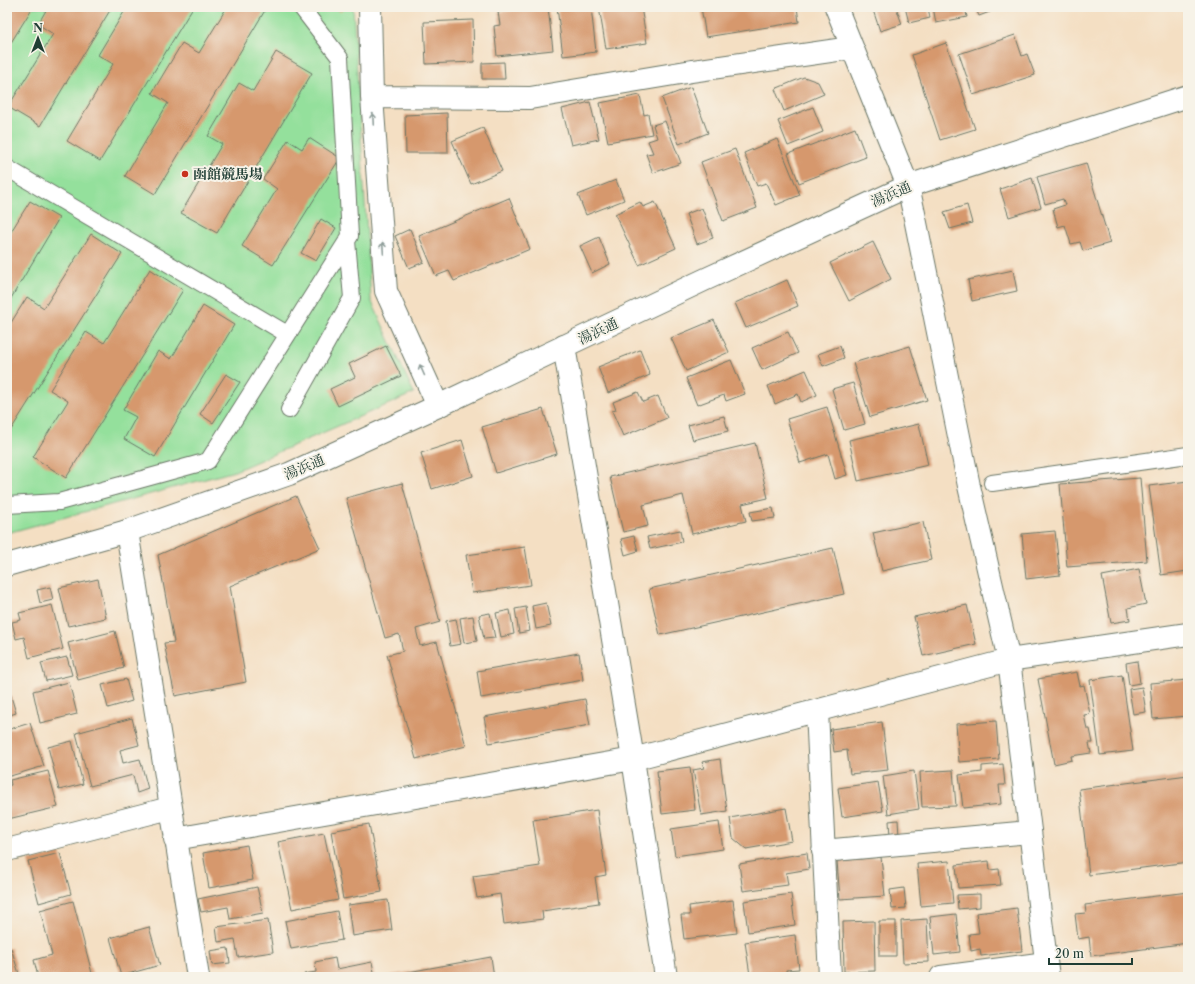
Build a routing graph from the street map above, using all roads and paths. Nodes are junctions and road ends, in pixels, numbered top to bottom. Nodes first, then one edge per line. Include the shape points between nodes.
1 (301, 7) edge
2 (370, 7) edge
3 (836, 7) edge
4 (851, 48) junction
5 (1188, 96) edge
6 (372, 97) junction
7 (7, 168) edge
8 (908, 186) junction
9 (347, 241) junction
10 (287, 334) junction
11 (564, 346) junction
12 (438, 406) junction
13 (289, 410) dead end
14 (1188, 455) edge
15 (992, 484) dead end
16 (7, 505) edge
17 (127, 531) junction
18 (7, 564) edge
19 (1188, 634) edge
20 (1009, 660) junction
21 (817, 712) junction
22 (633, 759) junction
23 (170, 808) junction
24 (1030, 832) junction
25 (176, 839) junction
26 (7, 850) edge
27 (823, 851) junction
28 (1047, 970) edge
29 (198, 977) edge
30 (666, 977) edge
31 (830, 977) edge
32 (941, 977) edge

1 - 9 lane via 340,58 350,236
2 - 6 street
3 - 4 street
4 - 6 street via 530,98
4 - 8 street
5 - 8 street, 湯浜通
12 -> 6 street via 386,291
7 - 10 lane
8 - 11 street, 湯浜通
8 - 20 street via 969,486
9 - 10 lane
9 - 13 lane via 352,298
10 - 16 lane via 208,461 59,502
11 - 12 street, 湯浜通
11 - 22 street
12 - 17 street, 湯浜通 via 289,474
14 - 15 lane
17 - 18 street, 湯浜通
17 - 23 street
19 - 20 street
20 - 21 street
20 - 24 street
21 - 22 street
21 - 27 street
22 - 25 street
22 - 30 street
23 - 25 street
23 - 26 street
24 - 27 street
24 - 28 street
25 - 29 street
27 - 31 street
28 - 32 street

